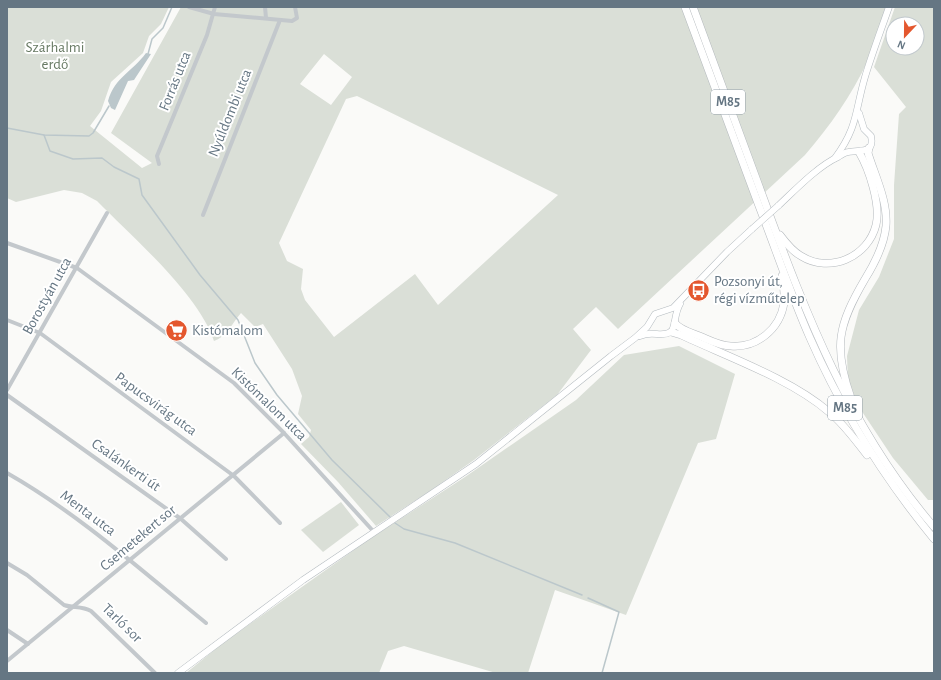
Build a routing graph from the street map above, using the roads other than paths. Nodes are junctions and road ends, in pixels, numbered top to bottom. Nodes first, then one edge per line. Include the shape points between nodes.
1 (188, 7) edge
2 (215, 7) edge
3 (265, 7) edge
4 (295, 7) edge
5 (685, 7) edge
6 (693, 7) edge
7 (889, 7) edge
8 (214, 14) junction
9 (266, 18) junction
10 (280, 20) junction
11 (858, 109) junction
12 (864, 129) junction
13 (851, 132) junction
14 (848, 138) junction
15 (869, 148) junction
16 (857, 151) junction
17 (835, 158) junction
18 (159, 164) dead end
19 (107, 213) dead end
20 (202, 215) dead end
21 (774, 227) junction
22 (7, 243) edge
23 (781, 264) junction
24 (77, 268) junction
25 (681, 301) junction
26 (666, 312) junction
27 (7, 320) edge
28 (651, 321) junction
29 (674, 321) junction
30 (670, 332) junction
31 (40, 333) junction
32 (657, 333) junction
33 (635, 338) junction
34 (7, 390) edge
35 (7, 395) edge
36 (858, 417) junction
37 (284, 433) junction
38 (7, 473) edge
39 (885, 475) junction
40 (234, 476) junction
41 (181, 518) junction
42 (280, 523) dead end
43 (934, 528) edge
44 (374, 532) junction
45 (934, 539) edge
46 (226, 559) dead end
47 (130, 561) junction
48 (7, 563) edge
49 (75, 606) junction
50 (206, 623) dead end
51 (7, 630) edge
52 (28, 644) junction
53 (7, 661) edge
54 (155, 673) edge
55 (178, 673) edge

1 - 8 street
2 - 8 street, Forrás utca
3 - 9 street
4 - 10 street via 297,18 292,21
5 - 23 highway, M85
6 - 21 highway, M85
7 - 11 main road via 865,77
8 - 9 street
8 - 18 street, Forrás utca via 157,156
9 - 10 street
10 - 20 street, Nyúldombi utca
11 - 12 main road
11 - 13 main road
12 - 13 main road
12 - 15 main road via 871,136
13 - 14 main road
14 - 16 main road via 849,146
14 - 17 main road
15 - 16 main road
15 - 36 highway via 868,152 882,196 886,226 879,254 854,298 840,339 842,368
16 - 17 main road
16 - 21 highway via 874,193 878,213 873,236 858,253 835,263 826,264 809,260 793,251
17 - 25 main road, bridge via 752,229
19 - 24 street, Borostyán utca
21 - 36 highway, M85 via 819,342
22 - 24 street, Kistómalom utca
23 - 29 highway via 784,295 782,312 774,328 755,342 740,346 722,345 683,329
23 - 39 highway, M85 via 827,374
24 - 31 street, Borostyán utca
24 - 37 street, Kistómalom utca via 234,383
25 - 26 main road
25 - 29 main road
26 - 28 main road via 656,314
26 - 29 main road
27 - 31 street, Papucsvirág utca
28 - 32 main road
28 - 33 main road
29 - 30 main road
30 - 32 main road via 666,335
30 - 39 highway via 777,379 812,399 845,427
31 - 34 street, Borostyán utca
31 - 40 street, Papucsvirág utca
32 - 33 main road via 649,332
33 - 44 main road via 476,464
35 - 41 street, Csalánkerti út
36 - 43 highway, M85 via 892,472
37 - 40 street, Csemetekert sor
37 - 44 street, Kistómalom utca
38 - 47 street, Menta utca via 34,488
39 - 45 highway, M85
40 - 41 street, Csemetekert sor
40 - 42 street, Papucsvirág utca
41 - 46 street, Csalánkerti út
41 - 47 street, Csemetekert sor
44 - 55 main road via 267,606
47 - 49 street, Csemetekert sor
47 - 50 street, Menta utca
48 - 49 street, Tarló sor via 64,604
49 - 52 street, Csemetekert sor
49 - 54 street, Tarló sor via 91,610
51 - 52 street
52 - 53 street, Csemetekert sor

